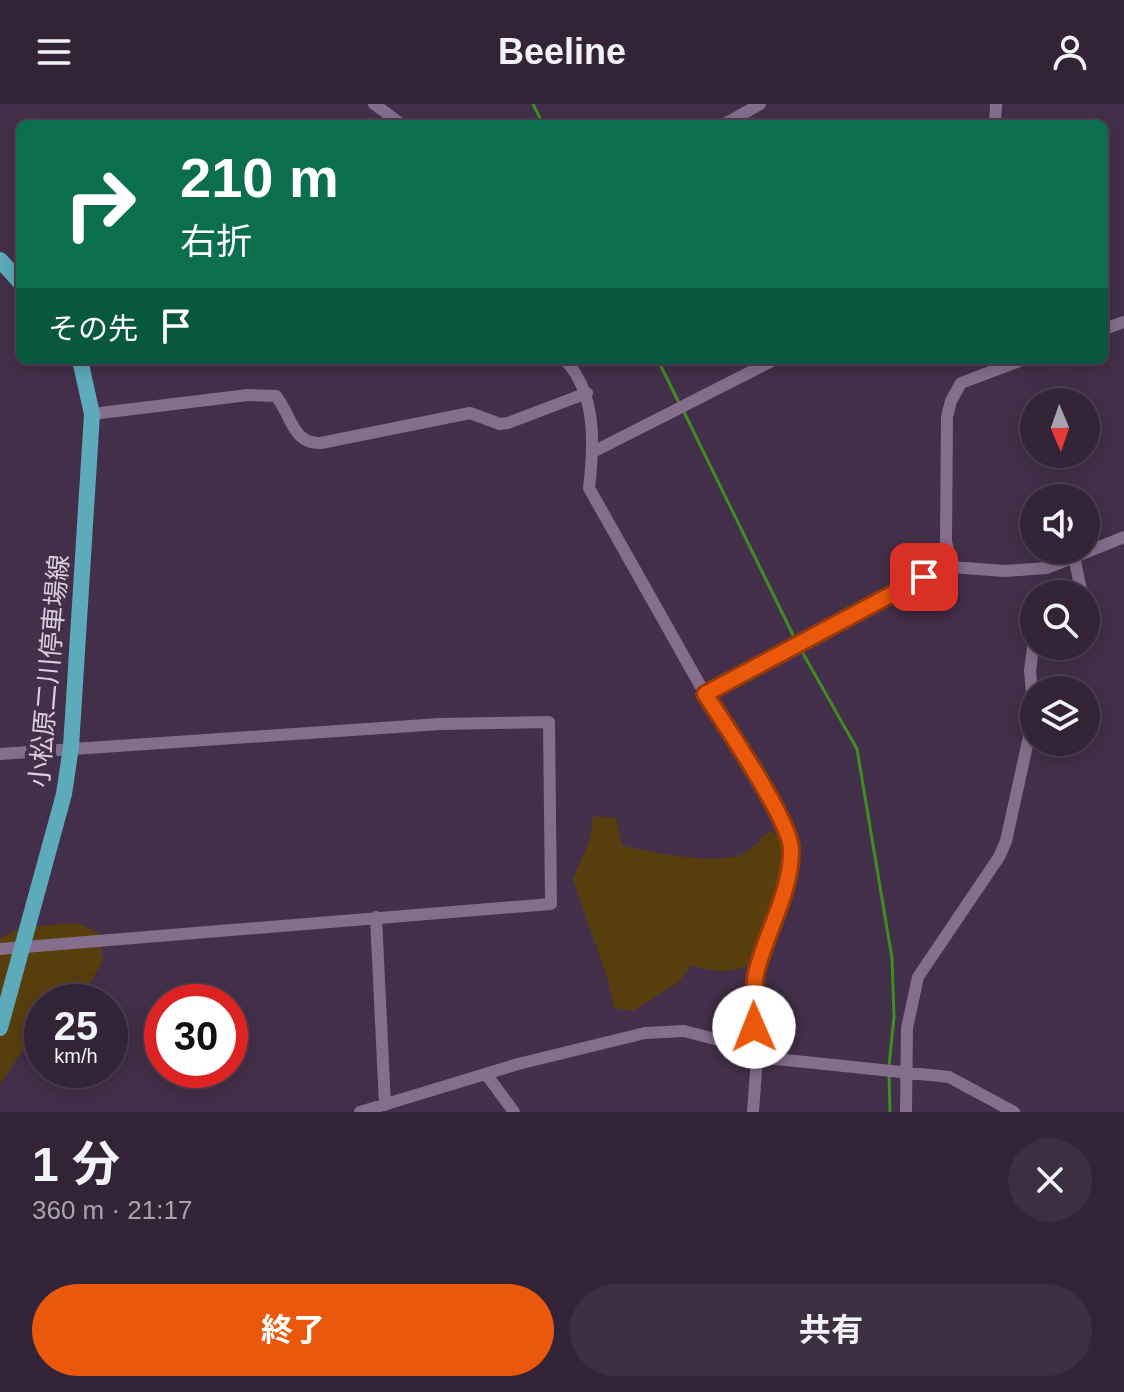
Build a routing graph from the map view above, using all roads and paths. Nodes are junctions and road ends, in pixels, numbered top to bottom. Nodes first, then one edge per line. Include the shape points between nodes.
1 (374, 104) edge
2 (760, 104) edge
3 (1011, 104) edge
4 (996, 106) edge
5 (396, 120) edge
6 (732, 120) edge
7 (0, 260) edge
8 (16, 278) edge
9 (81, 364) edge
10 (568, 364) edge
11 (766, 364) edge
12 (1011, 364) edge
13 (587, 393) junction
14 (92, 414) junction
15 (593, 452) junction
16 (1124, 537) edge
17 (1100, 547) edge
18 (1057, 564) edge
19 (951, 567) junction
20 (1031, 660) edge
21 (705, 694) junction
22 (71, 747) junction
23 (0, 754) edge
24 (376, 917) junction
25 (22, 946) junction
26 (0, 949) edge
27 (0, 1028) edge
28 (755, 1053) junction
29 (902, 1073) junction
30 (486, 1074) junction
31 (385, 1105) junction
32 (360, 1112) edge
33 (514, 1112) edge
34 (753, 1112) edge
35 (906, 1112) edge
36 (1014, 1112) edge

1 - 5 street
2 - 6 street
3 - 4 street
7 - 8 main road
9 - 14 main road, 小松原二川停車場線
10 - 13 street
11 - 15 street
12 - 19 street via 961,383 951,401 946,541
13 - 14 street via 508,423 470,413 308,443 276,396
13 - 15 street
14 - 22 main road, 小松原二川停車場線
15 - 21 street via 589,488
16 - 17 street
18 - 19 street via 1005,571
19 - 21 street
20 - 29 street via 1034,714 1006,841 918,977
21 - 28 street via 749,762 791,846 776,919 754,984
22 - 23 street
22 - 24 street via 549,722 551,904
22 - 25 main road, 小松原二川停車場線 via 64,794
24 - 25 street
24 - 31 street
25 - 26 street
25 - 27 main road, 小松原二川停車場線
28 - 29 street
28 - 30 street via 684,1031 645,1033
28 - 34 street
29 - 35 street
29 - 36 street via 949,1077
30 - 31 street
30 - 33 street
31 - 32 street

